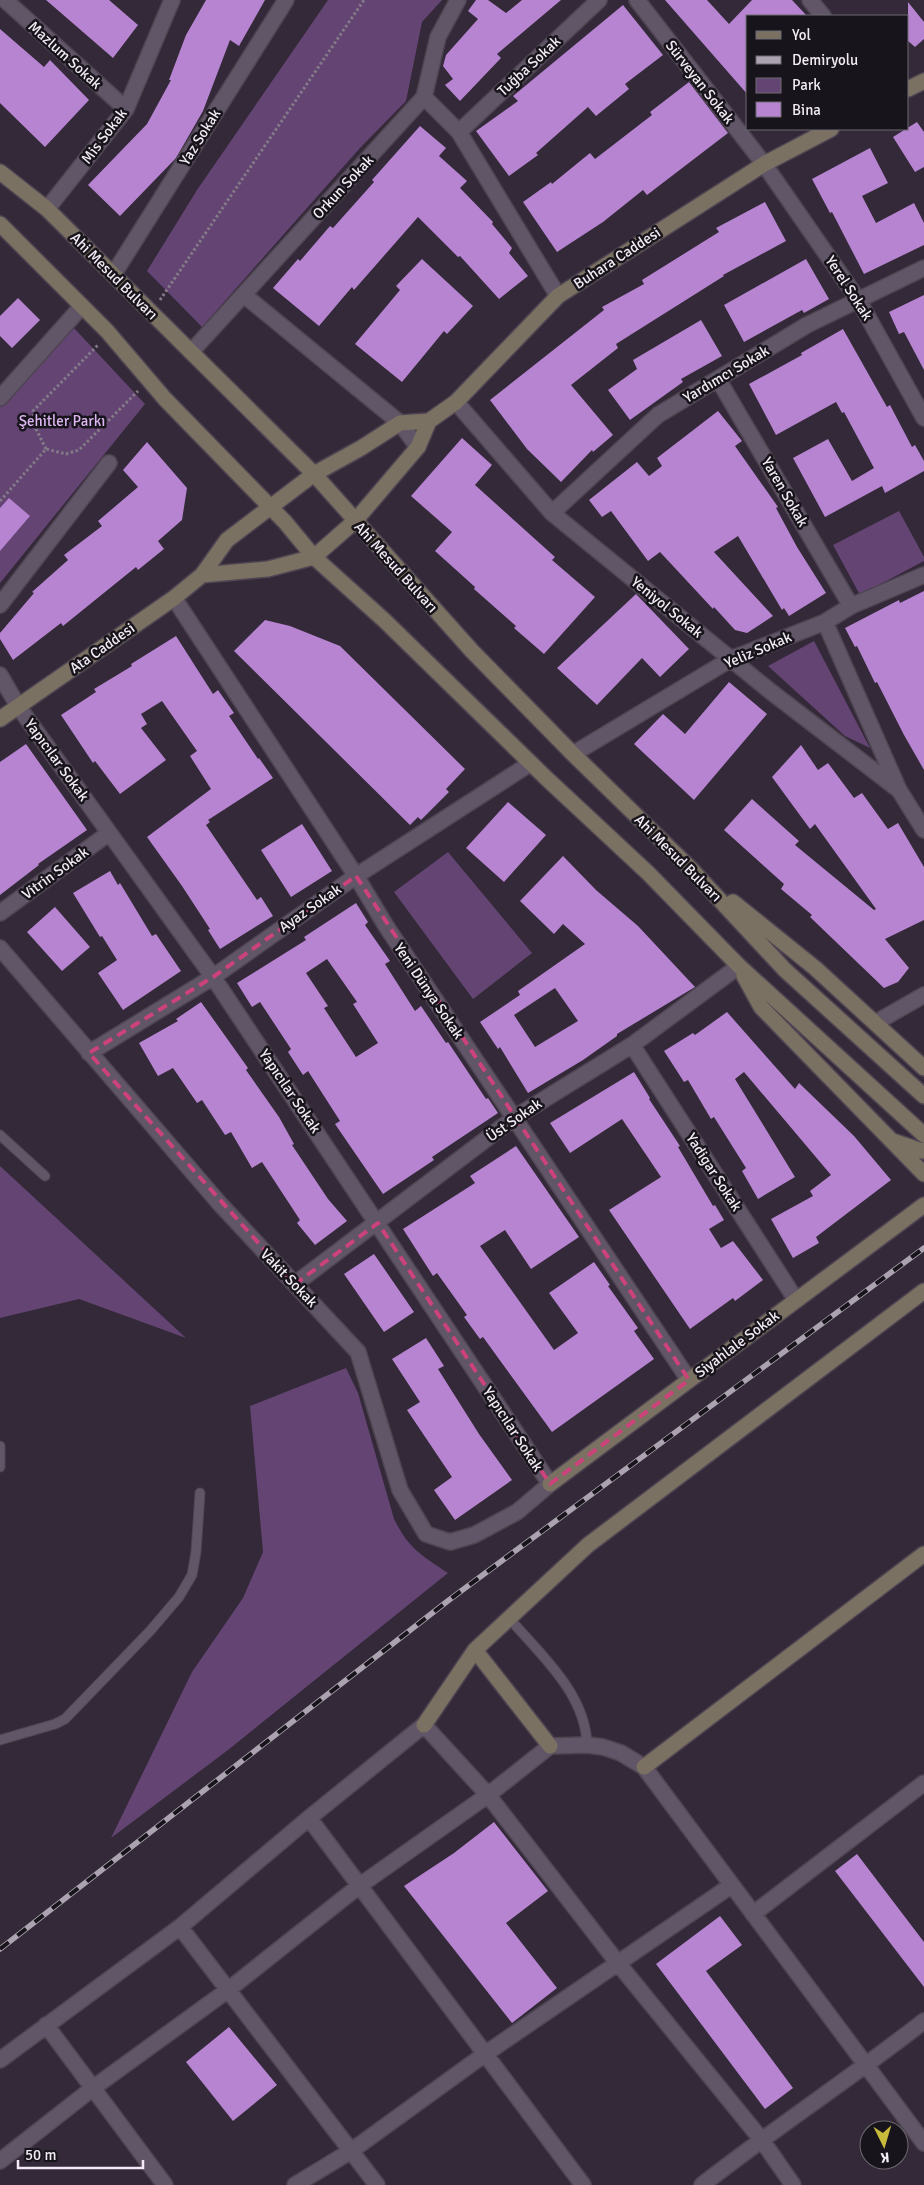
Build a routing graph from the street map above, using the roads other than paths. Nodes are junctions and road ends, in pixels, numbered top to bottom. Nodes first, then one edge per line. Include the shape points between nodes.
1 (5, 0) edge
2 (172, 0) edge
3 (286, 0) edge
4 (458, 0) edge
5 (599, 0) edge
6 (637, 0) edge
7 (810, 0) edge
8 (822, 15) edge
9 (924, 81) edge
10 (909, 88) edge
11 (424, 97) junction
12 (126, 109) junction
13 (829, 130) edge
14 (459, 132) junction
15 (764, 164) junction
16 (0, 172) edge
17 (47, 209) junction
18 (0, 225) edge
19 (924, 268) edge
20 (113, 275) junction
21 (244, 295) junction
22 (558, 296) junction
23 (859, 301) junction
24 (82, 306) junction
25 (191, 352) junction
26 (718, 378) junction
27 (0, 398) edge
28 (456, 402) junction
29 (924, 418) edge
30 (429, 421) junction
31 (400, 423) junction
32 (418, 447) junction
33 (109, 463) dead end
34 (314, 474) junction
35 (270, 507) junction
36 (552, 513) junction
37 (355, 521) junction
38 (314, 557) junction
39 (202, 575) junction
40 (924, 575) edge
41 (174, 598) junction
42 (0, 605) edge
43 (851, 606) junction
44 (825, 622) junction
45 (731, 659) junction
46 (0, 675) edge
47 (18, 706) junction
48 (0, 719) edge
49 (573, 754) junction
50 (531, 763) junction
51 (899, 790) junction
52 (924, 830) edge
53 (109, 833) junction
54 (691, 868) junction
55 (356, 876) junction
56 (0, 913) edge
57 (0, 948) edge
58 (739, 966) junction
59 (213, 977) junction
60 (924, 995) edge
61 (875, 1023) junction
62 (632, 1045) junction
63 (89, 1053) junction
64 (924, 1068) edge
65 (924, 1096) edge
66 (514, 1118) junction
67 (0, 1134) edge
68 (924, 1135) edge
69 (889, 1140) junction
70 (924, 1150) edge
71 (924, 1174) edge
72 (45, 1176) dead end
73 (924, 1205) edge
74 (378, 1223) junction
75 (295, 1284) junction
76 (924, 1292) edge
77 (796, 1300) junction
78 (689, 1380) junction
79 (0, 1446) edge
80 (0, 1467) edge
81 (550, 1484) junction
82 (200, 1493) dead end
83 (924, 1554) edge
84 (509, 1618) junction
85 (475, 1650) junction
86 (424, 1726) junction
87 (0, 1740) edge
88 (587, 1745) junction
89 (550, 1746) junction
90 (644, 1767) junction
91 (924, 1783) edge
92 (488, 1795) junction
93 (309, 1818) junction
94 (732, 1885) junction
95 (360, 1886) junction
96 (753, 1914) junction
97 (180, 1927) junction
98 (617, 1962) junction
99 (228, 1990) junction
100 (924, 2021) edge
101 (46, 2025) junction
102 (485, 2054) junction
103 (0, 2060) edge
104 (867, 2065) junction
105 (93, 2088) junction
106 (761, 2139) junction
107 (924, 2143) edge
108 (351, 2151) junction
109 (0, 2162) edge
110 (166, 2185) edge
111 (295, 2185) edge
112 (377, 2185) edge
113 (583, 2185) edge
114 (702, 2185) edge
115 (793, 2185) edge

1 - 12 street, Mazlum Sokak
2 - 12 street, Mis Sokak
3 - 20 street, Yaz Sokak
4 - 11 street, Orkun Sokak via 438,37
5 - 14 street, Tuğba Sokak
6 - 15 street, Sürveyan Sokak
7 - 8 street
9 - 10 main road
11 - 14 street
11 - 21 street, Orkun Sokak
12 - 17 street, Mis Sokak
13 - 15 main road, Buhara Caddesi
14 - 22 street
15 - 22 main road, Buhara Caddesi
15 - 23 street, Yerel Sokak
16 - 17 main road, Ahi Mesud Bulvarı
17 - 20 main road, Ahi Mesud Bulvarı
18 - 24 main road
19 - 23 street, Yardımcı Sokak
20 - 25 main road, Ahi Mesud Bulvarı
21 - 25 street, Orkun Sokak
21 - 31 street
22 - 28 main road, Buhara Caddesi
23 - 26 street, Yardımcı Sokak via 807,325
23 - 29 street, Yerel Sokak
24 - 27 street
24 - 35 main road
25 - 34 main road, Ahi Mesud Bulvarı
26 - 36 street, Yardımcı Sokak via 658,414
26 - 43 street, Yaren Sokak
28 - 30 main road, Buhara Caddesi
28 - 36 street, Yeniyol Sokak
30 - 31 main road
30 - 32 main road
31 - 32 street
31 - 34 main road, Ata Caddesi
32 - 37 main road
33 - 42 street
34 - 35 main road, Ata Caddesi
34 - 37 main road, Ahi Mesud Bulvarı
35 - 38 main road
35 - 39 main road, Ata Caddesi via 227,540
36 - 45 street, Yeniyol Sokak
37 - 38 main road
37 - 49 main road, Ahi Mesud Bulvarı via 472,651
38 - 39 main road via 268,569
38 - 50 main road
39 - 41 main road, Ata Caddesi
40 - 43 street, Yeliz Sokak
41 - 47 main road, Ata Caddesi
41 - 55 street, Yeni Dünya Sokak
43 - 44 street, Yeliz Sokak
44 - 45 street, Yeliz Sokak
44 - 51 street
45 - 49 street, Yeliz Sokak
45 - 51 street, Yeniyol Sokak
46 - 47 street, Yapıcılar Sokak
47 - 48 main road, Ata Caddesi
47 - 53 street, Yapıcılar Sokak
49 - 54 main road, Ahi Mesud Bulvarı
50 - 55 street, Ayaz Sokak
50 - 58 main road
51 - 52 street
53 - 56 street, Vitrin Sokak
53 - 59 street, Yapıcılar Sokak
54 - 61 main road via 815,968
54 - 65 main road, Ahi Mesud Bulvarı via 785,970
55 - 59 street, Ayaz Sokak
55 - 66 street, Yeni Dünya Sokak
57 - 63 street, Vakit Sokak
58 - 62 street, Üst Sokak
58 - 68 main road
58 - 69 main road via 761,1008
59 - 63 street, Ayaz Sokak
59 - 74 street, Yapıcılar Sokak
60 - 61 street
61 - 64 main road
62 - 66 street, Üst Sokak
62 - 77 street, Yadigar Sokak
63 - 75 street, Vakit Sokak via 220,1204
66 - 74 street, Üst Sokak
66 - 78 street, Yeni Dünya Sokak
67 - 72 lane
69 - 70 main road
69 - 71 main road
73 - 77 main road, Siyahlale Sokak
74 - 75 street, Üst Sokak
74 - 81 street, Yapıcılar Sokak
75 - 81 street, Vakit Sokak via 358,1352 400,1490 426,1534 450,1542 474,1535 517,1512
76 - 84 main road via 588,1545
77 - 78 main road, Siyahlale Sokak
78 - 81 main road, Siyahlale Sokak
79 - 80 lane
82 - 87 lane via 192,1575 179,1596 150,1631 65,1719
83 - 90 main road
84 - 85 main road
84 - 88 lane via 553,1668 579,1705 586,1726
85 - 86 main road
85 - 89 main road
86 - 92 street
86 - 93 street
88 - 89 street
88 - 90 street via 603,1747
89 - 92 street
90 - 94 street
91 - 96 street
92 - 95 street
92 - 98 street
93 - 95 street
93 - 97 street
94 - 96 street
94 - 98 street
95 - 99 street
95 - 102 street
96 - 104 street
97 - 99 street
97 - 101 street
98 - 102 street
98 - 106 street
99 - 105 street
99 - 108 street
100 - 104 street
101 - 103 street
101 - 105 street
102 - 108 street
102 - 113 street
104 - 106 street
104 - 107 street
105 - 109 street
105 - 110 street
106 - 114 street
106 - 115 street
108 - 111 street
108 - 112 street

